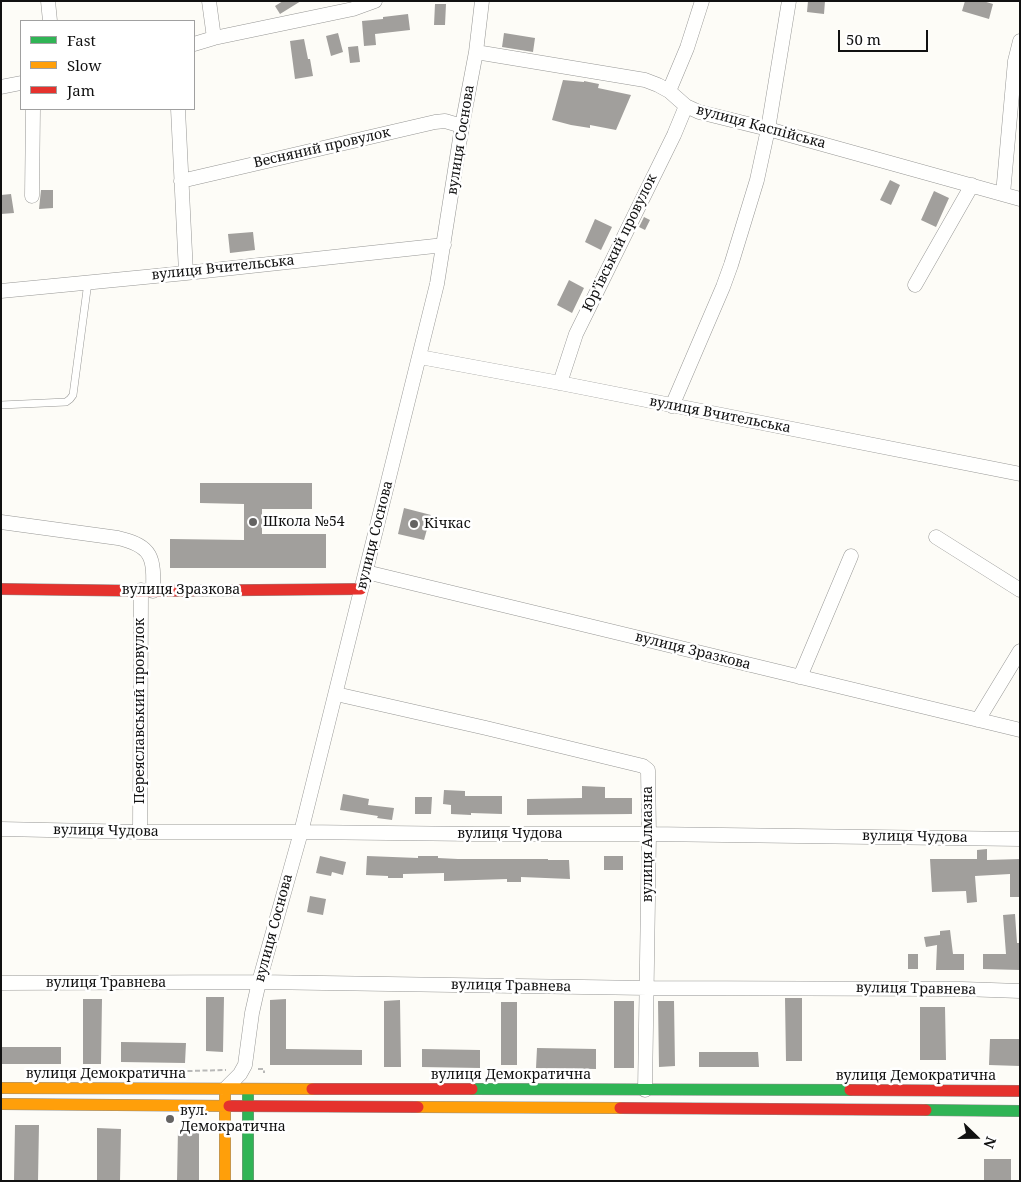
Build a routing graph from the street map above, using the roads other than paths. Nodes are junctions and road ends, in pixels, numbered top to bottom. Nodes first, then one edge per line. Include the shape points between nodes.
1 (48, 1) edge
2 (209, 1) edge
3 (375, 1) edge
4 (482, 1) edge
5 (702, 1) edge
6 (789, 1) edge
7 (352, 5) edge
8 (50, 20) edge
9 (214, 38) junction
10 (1020, 42) edge
11 (195, 44) edge
12 (476, 52) junction
13 (1017, 62) edge
14 (20, 83) edge
15 (1, 87) edge
16 (669, 91) junction
17 (686, 106) junction
18 (33, 110) edge
19 (178, 110) edge
20 (462, 126) junction
21 (768, 129) junction
22 (181, 181) junction
23 (972, 185) junction
24 (1003, 194) junction
25 (32, 196) dead end
26 (1020, 199) edge
27 (444, 245) junction
28 (186, 273) junction
29 (88, 282) junction
30 (915, 284) dead end
31 (1, 291) edge
32 (420, 357) junction
33 (560, 383) junction
34 (1, 405) edge
35 (672, 406) junction
36 (1020, 474) edge
37 (1, 522) edge
38 (936, 537) dead end
39 (850, 556) dead end
40 (366, 572) junction
41 (1, 589) edge
42 (361, 589) junction
43 (147, 590) junction
44 (1020, 590) edge
45 (1020, 651) edge
46 (800, 677) junction
47 (336, 694) junction
48 (978, 720) junction
49 (1020, 730) edge
50 (1, 829) edge
51 (140, 832) junction
52 (301, 832) junction
53 (649, 834) junction
54 (1020, 839) edge
55 (259, 982) junction
56 (1, 983) edge
57 (647, 988) junction
58 (1020, 991) edge
59 (245, 1065) junction
60 (1, 1088) edge
61 (225, 1089) junction
62 (248, 1090) junction
63 (645, 1090) junction
64 (1020, 1091) edge
65 (1, 1104) edge
66 (225, 1105) junction
67 (248, 1106) junction
68 (1020, 1111) edge
69 (225, 1181) edge
70 (248, 1181) edge

1 - 8 street
2 - 9 street
3 - 7 street
4 - 12 street, вулиця Соснова
5 - 16 street
6 - 21 street
7 - 9 street
9 - 11 street
10 - 13 street
12 - 16 street, вулиця Каспійська via 645,80
12 - 20 street, вулиця Соснова
13 - 24 street
14 - 15 street
16 - 17 street, вулиця Каспійська
17 - 21 street, вулиця Каспійська
17 - 33 street, Юр’ївський провулок via 576,334
18 - 25 street
19 - 22 street
20 - 22 street, Весняний провулок via 446,121 435,122
20 - 27 street, вулиця Соснова
21 - 23 street, вулиця Каспійська
21 - 35 street via 757,180 731,265
22 - 28 street
23 - 24 street, вулиця Каспійська
23 - 30 street
24 - 26 street, вулиця Каспійська
27 - 28 street, вулиця Вчительська
27 - 32 street, вулиця Соснова
28 - 29 street, вулиця Вчительська
29 - 31 street, вулиця Вчительська
29 - 34 lane via 73,395 66,402
32 - 33 street, вулиця Вчительська
32 - 40 street, вулиця Соснова
33 - 35 street, вулиця Вчительська
35 - 36 street, вулиця Вчительська
37 - 43 street, Переяславський провулок via 130,540 141,546 153,563
38 - 44 street
39 - 46 street
40 - 42 street, вулиця Соснова
40 - 46 street, вулиця Зразкова
41 - 43 street, вулиця Зразкова
42 - 43 street, вулиця Зразкова
42 - 47 street, вулиця Соснова
43 - 51 street, Переяславський провулок
45 - 48 street
46 - 48 street, вулиця Зразкова
47 - 52 street, вулиця Соснова
47 - 53 street, вулиця Алмазна via 643,766 649,772
48 - 49 street, вулиця Зразкова
50 - 51 street, вулиця Чудова
51 - 52 street, вулиця Чудова
52 - 53 street, вулиця Чудова
52 - 55 street, вулиця Соснова
53 - 54 street, вулиця Чудова
53 - 57 street, вулиця Алмазна
55 - 56 street, вулиця Травнева
55 - 57 street, вулиця Травнева
55 - 59 street, вулиця Соснова
57 - 58 street, вулиця Травнева
57 - 63 street, вулиця Алмазна
59 - 61 street
59 - 62 street, вулиця Соснова
60 - 61 street, вулиця Демократична
61 - 62 street, вулиця Демократична
61 - 66 street
62 - 63 street, вулиця Демократична
62 - 67 street
63 - 64 street, вулиця Демократична
65 - 66 street
66 - 67 street
66 - 69 street
67 - 68 street
67 - 70 street

